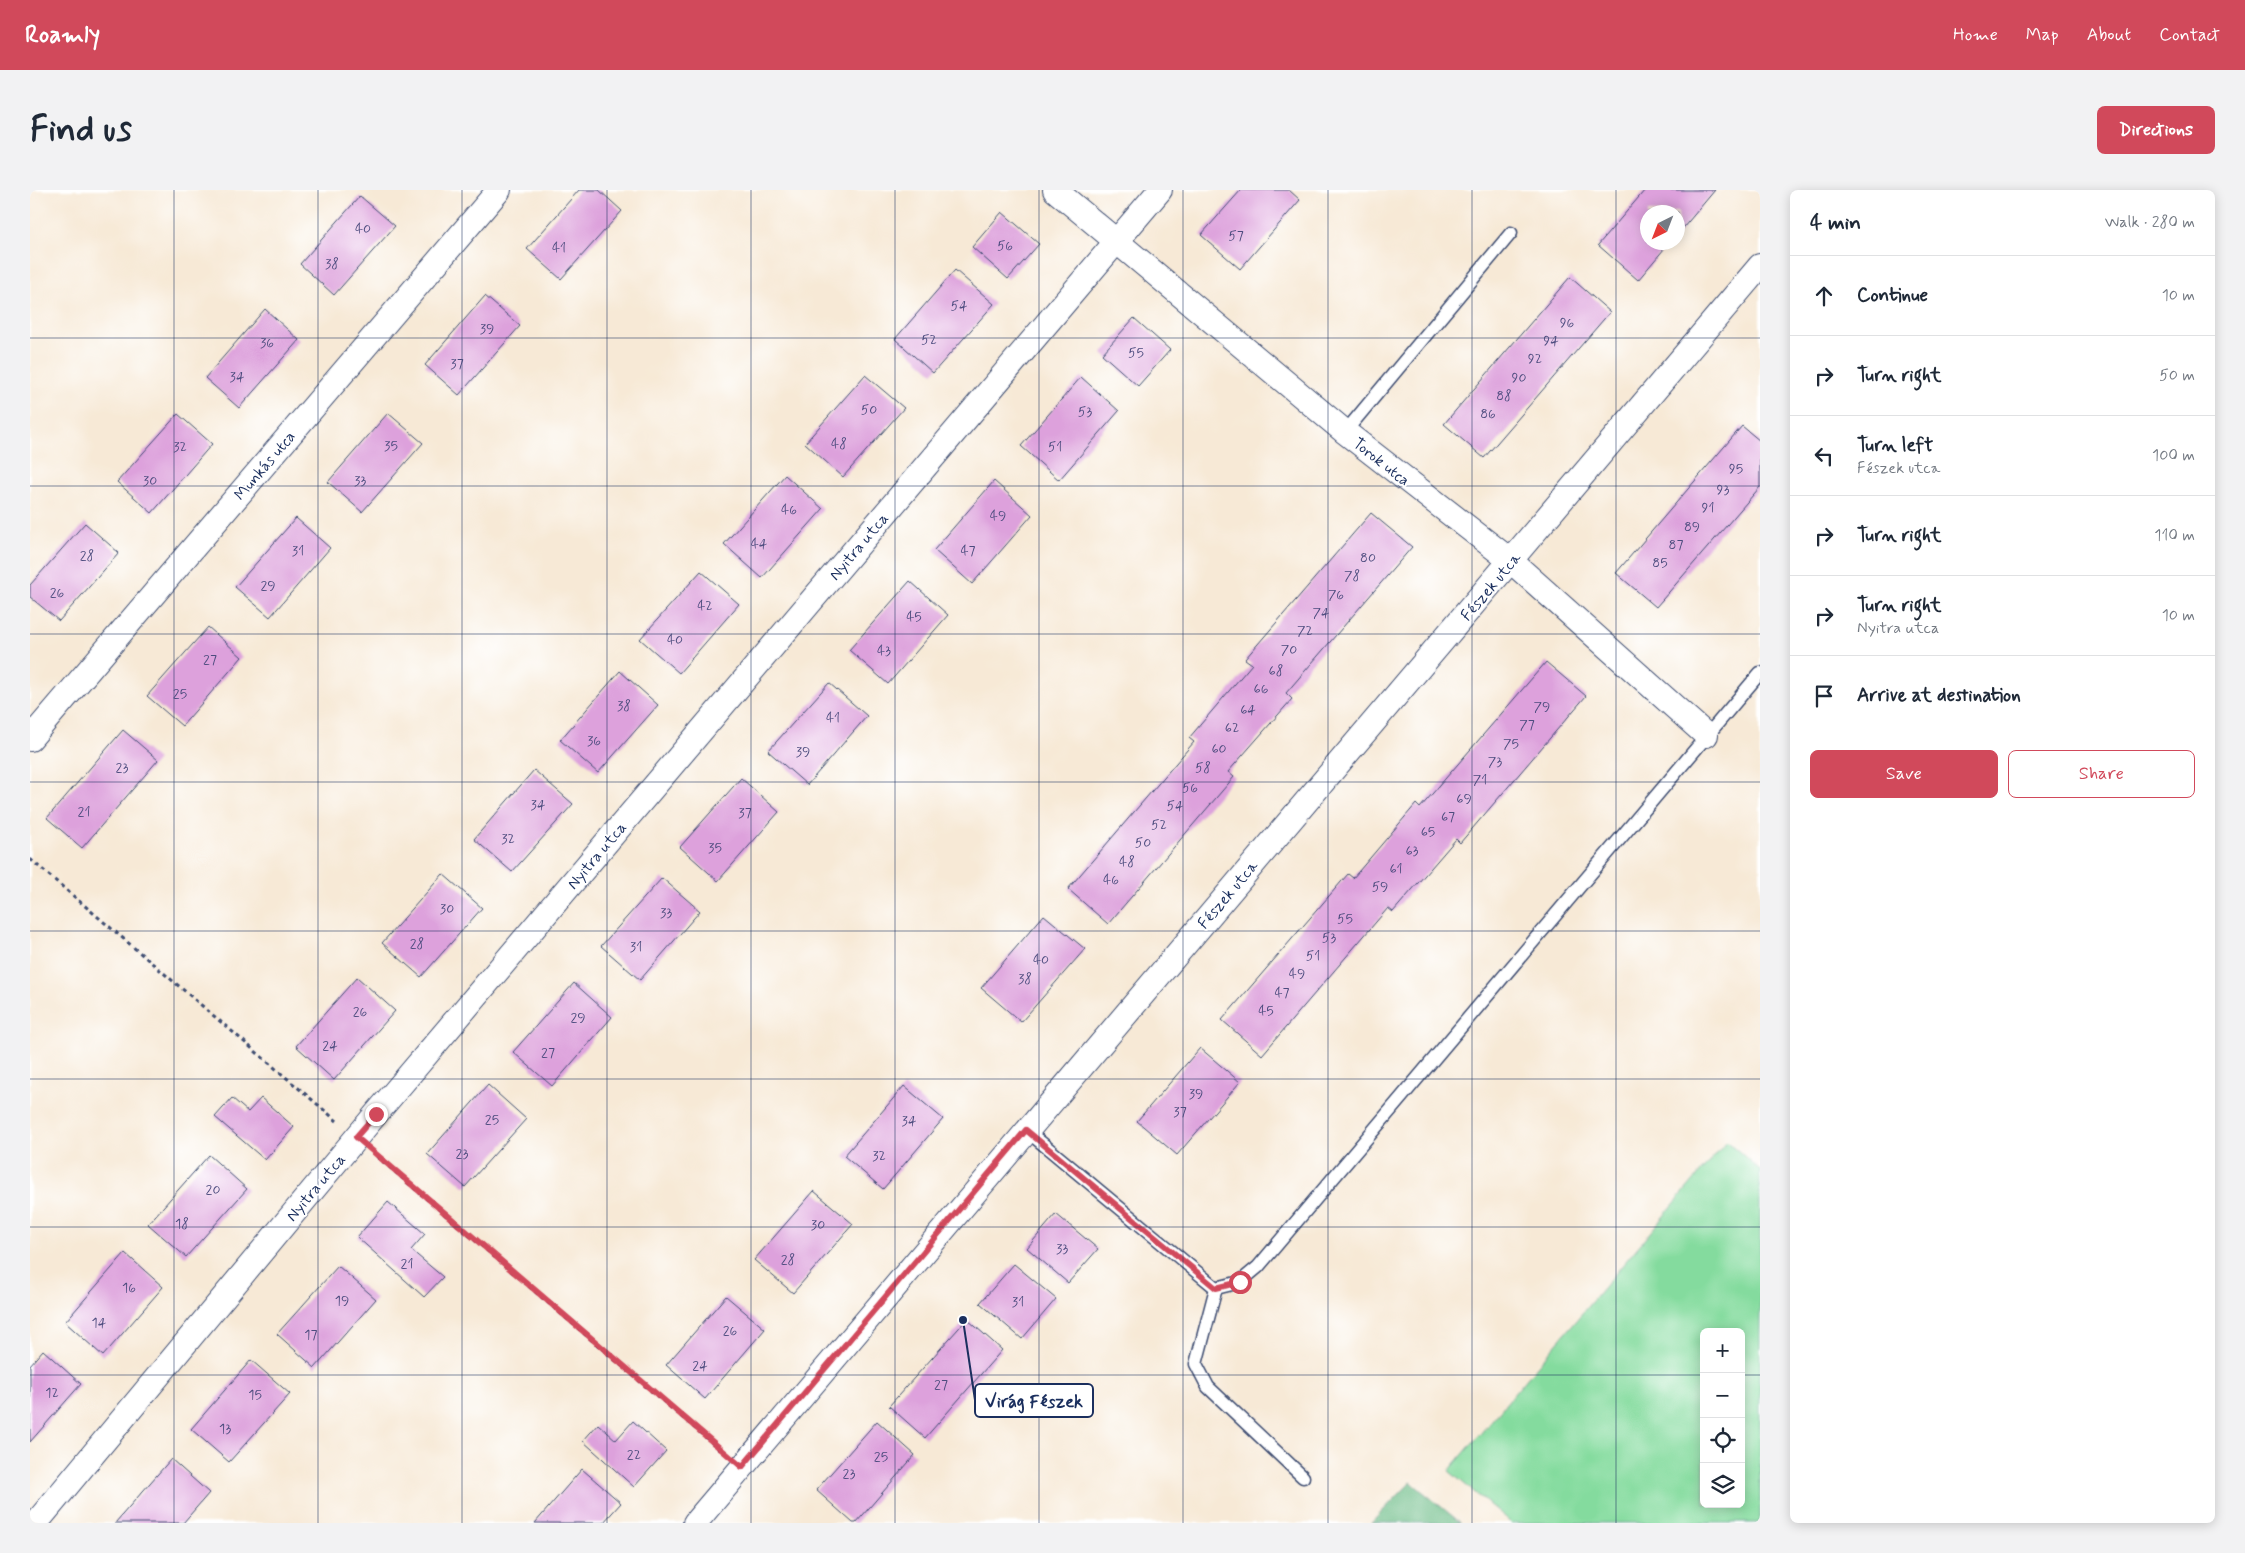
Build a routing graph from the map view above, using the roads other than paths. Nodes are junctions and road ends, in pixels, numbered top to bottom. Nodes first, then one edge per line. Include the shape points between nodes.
1 (499, 190) edge
2 (1055, 190) edge
3 (1160, 190) edge
4 (1511, 233) dead end
5 (1116, 241) junction
6 (1760, 266) edge
7 (1345, 432) junction
8 (1511, 561) junction
9 (1760, 673) edge
10 (1706, 735) junction
11 (30, 739) edge
12 (1026, 1130) junction
13 (1216, 1288) junction
14 (1303, 1477) dead end
15 (36, 1523) edge
16 (695, 1523) edge

1 - 11 street, Munkás utca
2 - 5 street, Torok utca
3 - 5 street, Nyitra utca
4 - 7 lane
5 - 7 street, Torok utca
5 - 15 street, Nyitra utca via 356,1137
6 - 8 street, Fészek utca
7 - 8 street, Torok utca
8 - 10 street, Torok utca
8 - 12 street, Fészek utca
9 - 10 lane
10 - 13 lane via 1258,1267 1240,1282
12 - 13 lane
12 - 16 street, Fészek utca
13 - 14 lane via 1196,1364 1208,1387

